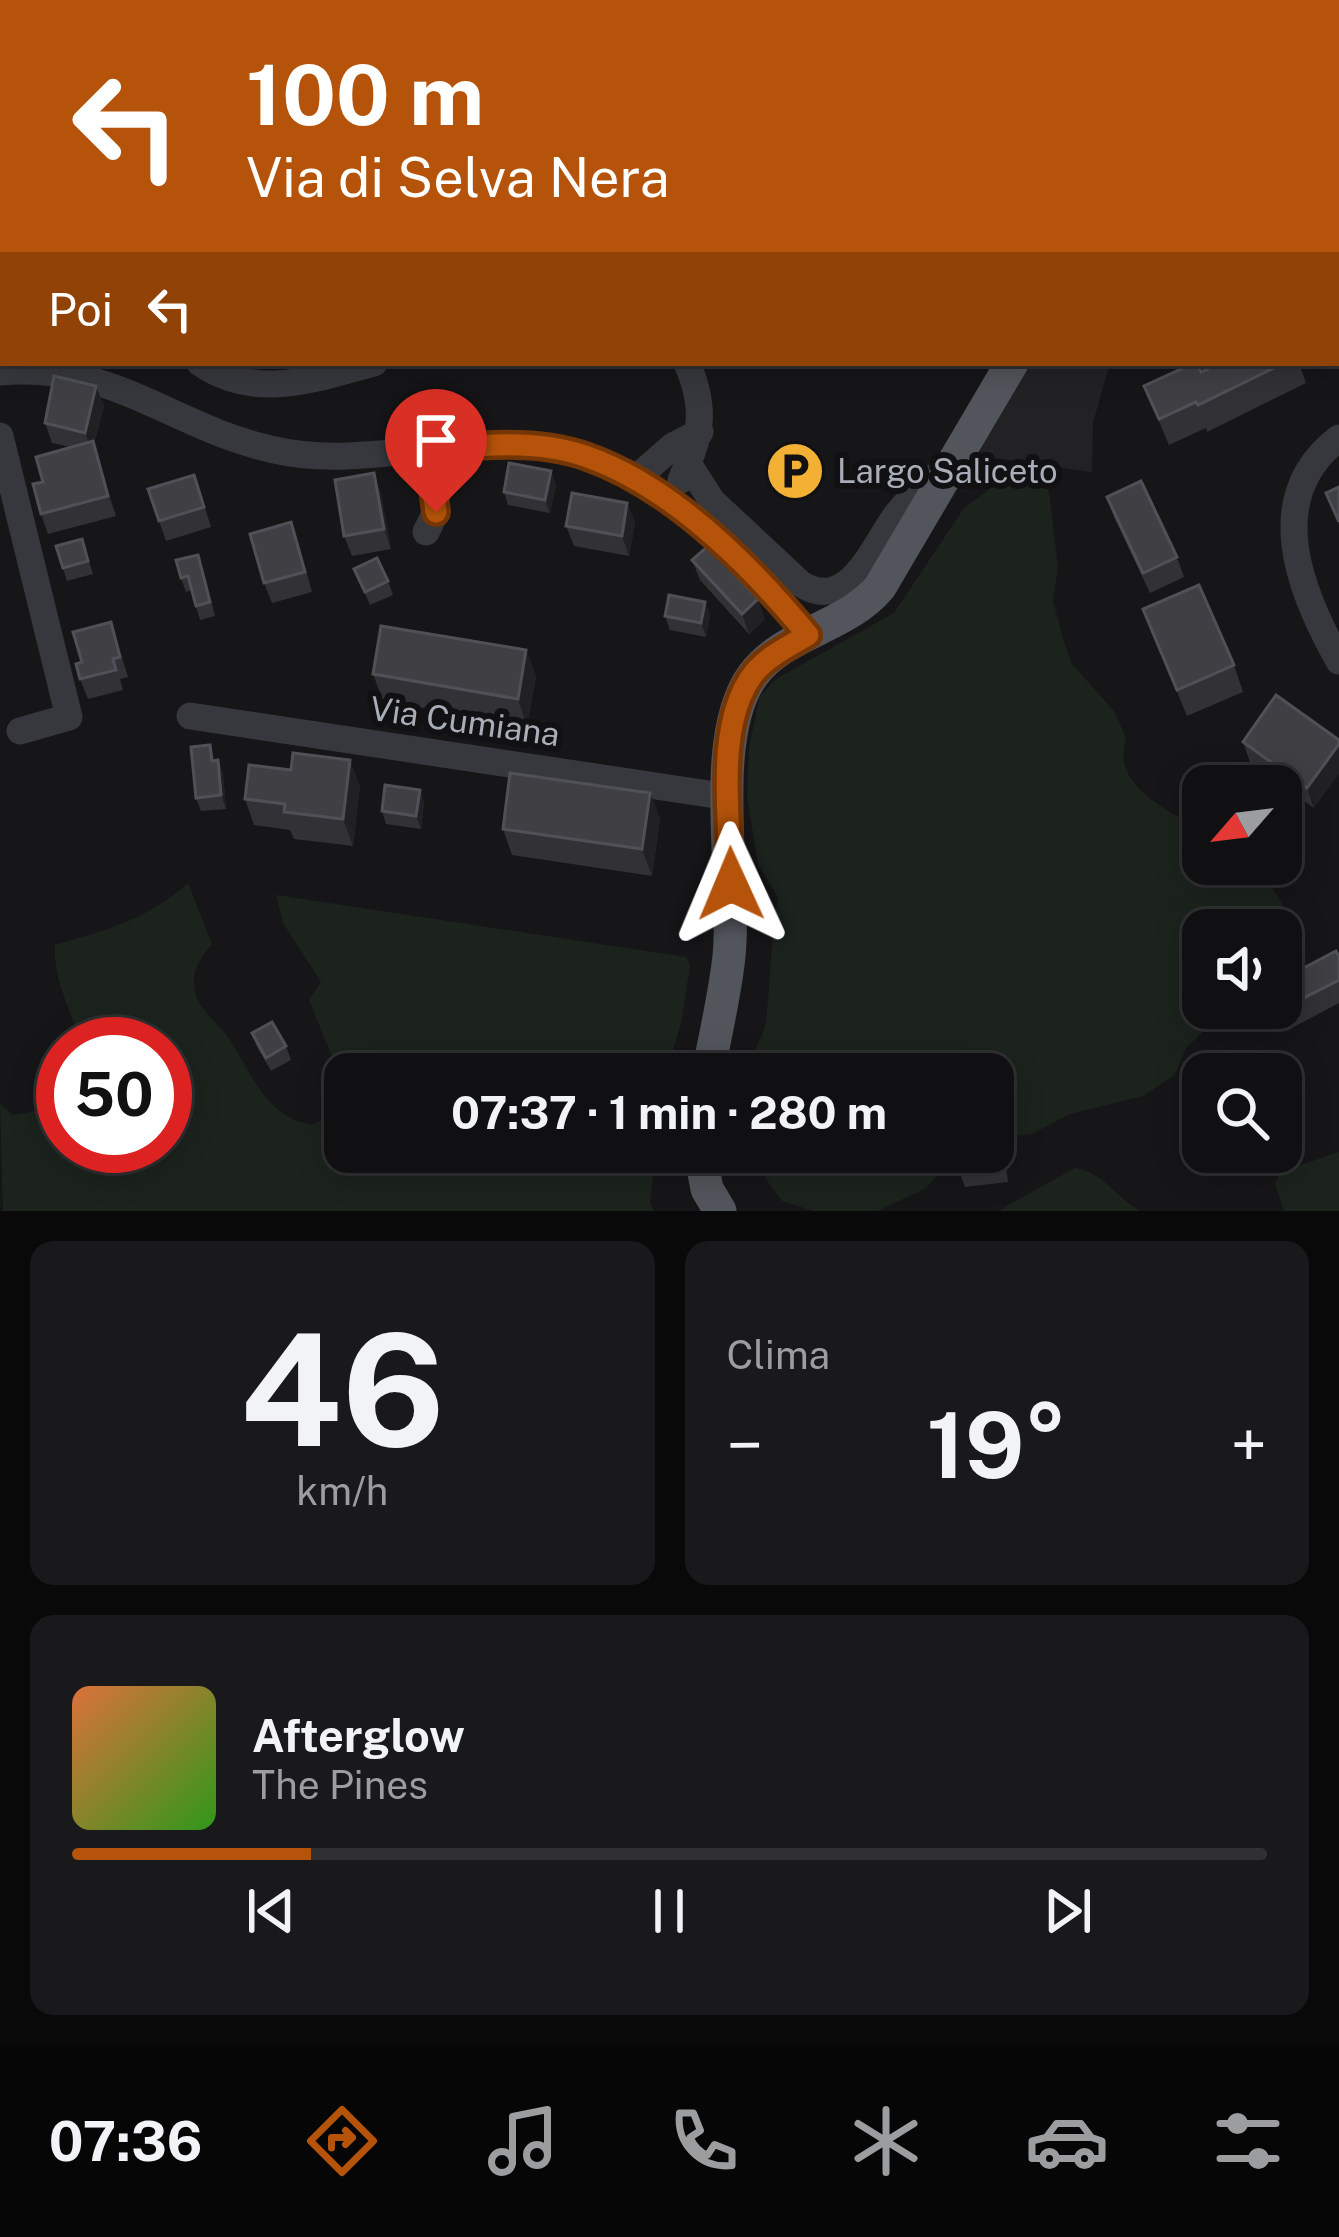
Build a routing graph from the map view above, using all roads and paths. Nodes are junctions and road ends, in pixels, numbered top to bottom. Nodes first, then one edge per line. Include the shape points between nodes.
1 (206, 366) edge
2 (361, 366) edge
3 (690, 366) edge
4 (1010, 366) edge
5 (0, 372) edge
6 (700, 432) junction
7 (0, 436) edge
8 (1339, 438) edge
9 (428, 450) junction
10 (689, 466) junction
11 (948, 467) junction
12 (634, 480) junction
13 (677, 508) junction
14 (426, 532) dead end
15 (808, 635) junction
16 (1339, 661) edge
17 (190, 716) dead end
18 (20, 731) dead end
19 (729, 797) junction
20 (712, 1053) edge
21 (704, 1173) edge
22 (720, 1211) edge

1 - 2 street via 245,384 276,386
3 - 6 street
4 - 11 main road
5 - 9 street via 103,381 218,433 297,455
6 - 10 street
6 - 12 street
7 - 18 street via 69,717
8 - 16 street via 1304,480 1293,534 1298,571
9 - 12 street via 552,449
9 - 14 street via 436,512
10 - 11 street via 712,502 801,584 820,592 858,574 899,512
10 - 13 street
11 - 15 main road via 880,587
12 - 13 street
13 - 15 street
15 - 19 main road via 773,656 746,686 731,724
17 - 19 street, Via Cumiana
19 - 20 main road via 729,956
21 - 22 main road

